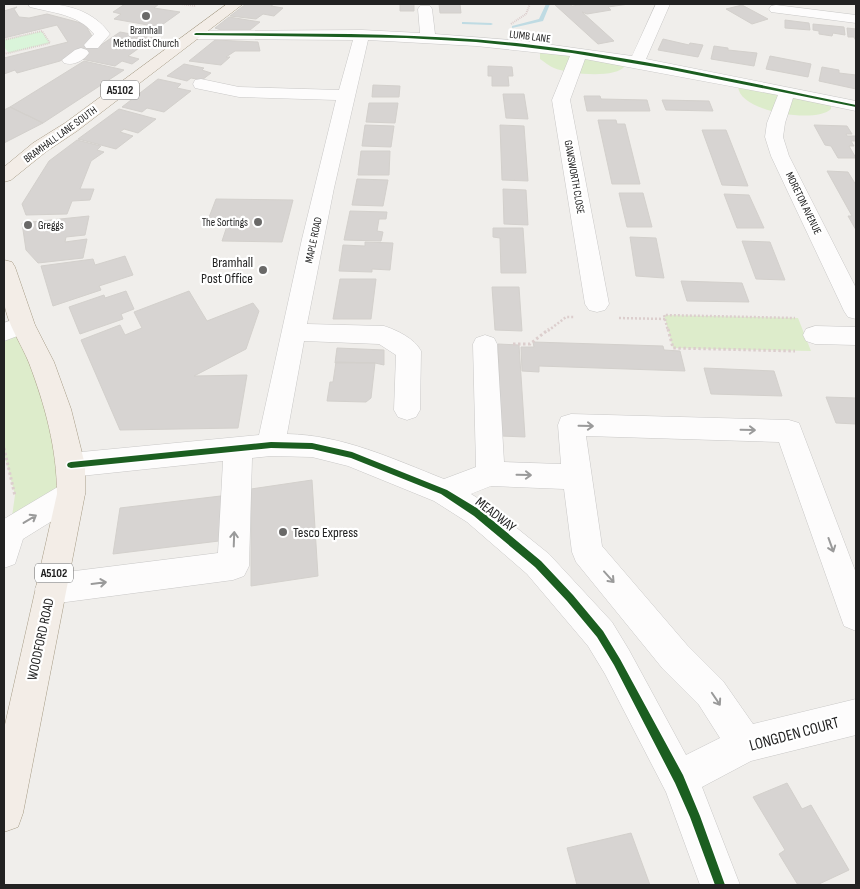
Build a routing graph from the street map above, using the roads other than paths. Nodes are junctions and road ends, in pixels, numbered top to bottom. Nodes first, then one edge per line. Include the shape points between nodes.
1 (35, 4) edge
2 (236, 4) edge
3 (664, 4) edge
4 (425, 9) dead end
5 (776, 9) dead end
6 (856, 19) edge
7 (196, 34) junction
8 (362, 35) junction
9 (428, 38) junction
10 (81, 53) dead end
11 (579, 53) junction
12 (637, 62) junction
13 (201, 84) dead end
14 (787, 92) junction
15 (345, 95) junction
16 (856, 106) edge
17 (4, 176) edge
18 (4, 267) edge
19 (597, 304) dead end
20 (856, 311) edge
21 (13, 328) edge
22 (294, 332) junction
23 (856, 336) edge
24 (808, 343) road end
25 (485, 344) road end
26 (406, 410) dead end
27 (271, 446) junction
28 (238, 449) junction
29 (490, 474) junction
30 (577, 476) junction
31 (71, 480) junction
32 (444, 492) junction
33 (7, 542) edge
34 (51, 589) junction
35 (856, 615) edge
36 (856, 718) edge
37 (745, 744) junction
38 (9, 762) edge
39 (679, 779) junction
40 (4, 813) edge
41 (720, 885) edge

1 - 10 street via 90,20 102,34
2 - 7 main road, BRAMHALL LANE SOUTH / A5102
3 - 12 street
4 - 9 street
5 - 6 street
7 - 8 street, LUMB LANE
7 - 17 main road, BRAMHALL LANE SOUTH / A5102
8 - 9 street, LUMB LANE
8 - 15 street, MAPLE ROAD
9 - 11 street, LUMB LANE
11 - 12 street, LUMB LANE
11 - 19 street, GAWSWORTH CLOSE via 561,100
12 - 14 street, LUMB LANE
13 - 15 street via 239,92
14 - 16 street, LUMB LANE
14 - 20 street, MORETON AVENUE via 774,137 780,156
15 - 22 street, MAPLE ROAD
18 - 21 main road, WOODFORD ROAD / A5102
21 - 31 main road, WOODFORD ROAD / A5102 via 41,362 58,409
22 - 26 street via 384,335 409,352
22 - 27 street, MAPLE ROAD
23 - 24 street
25 - 29 street
27 - 28 street, MEADWAY
27 - 32 street, MEADWAY via 312,446 352,455
28 - 31 street, MEADWAY
34 -> 28 street via 233,566
29 -> 30 street
29 - 32 street
30 -> 35 street via 571,425 789,431
30 -> 37 street via 587,552 675,657 711,693
33 -> 31 street
31 - 34 main road, WOODFORD ROAD / A5102
32 - 39 street, MEADWAY via 477,514 538,564 600,634
34 - 38 main road, WOODFORD ROAD / A5102
36 - 37 street, LONGDEN COURT
37 - 39 street, LONGDEN COURT
38 - 40 main road, WOODFORD ROAD / A5102
39 - 41 street, MEADWAY

